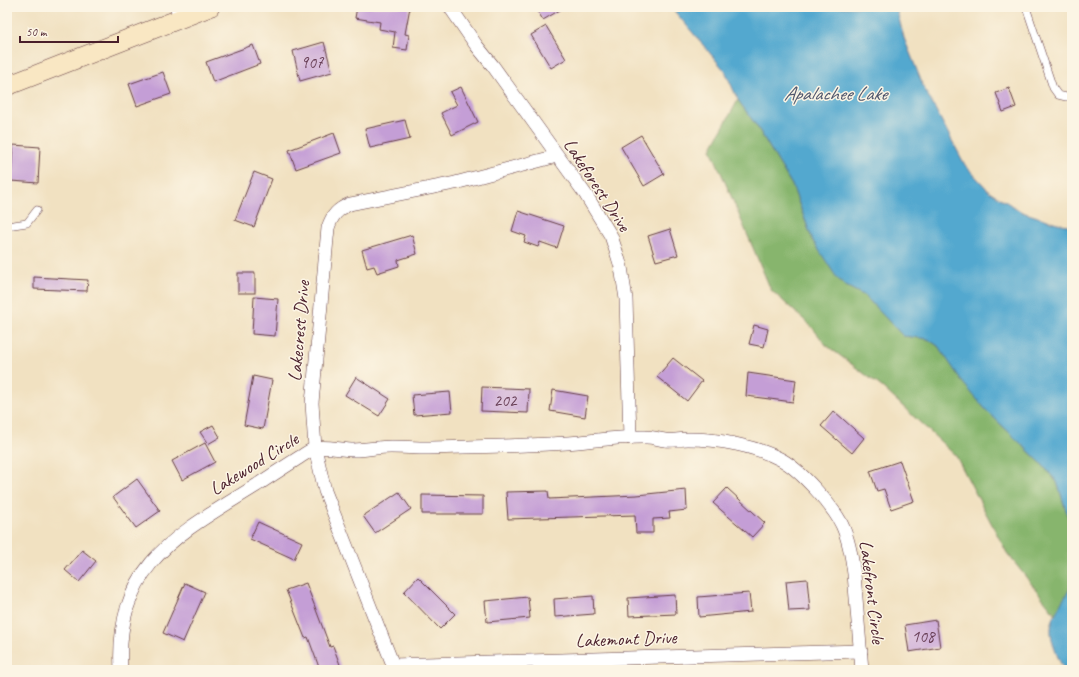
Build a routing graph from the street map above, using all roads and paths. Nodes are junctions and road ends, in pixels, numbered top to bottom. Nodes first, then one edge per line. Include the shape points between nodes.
1 (210, 7) edge
2 (450, 7) edge
3 (1026, 7) edge
4 (178, 13) edge
5 (7, 86) edge
6 (1072, 94) edge
7 (557, 156) junction
8 (37, 210) dead end
9 (7, 226) edge
10 (630, 438) junction
11 (315, 448) junction
12 (861, 651) junction
13 (394, 668) edge
14 (121, 670) edge
15 (862, 670) edge

1 - 4 main road
2 - 7 street, Lakeforest Drive
3 - 6 lane via 1053,88 1058,95 1066,97
4 - 5 main road
7 - 10 street, Lakeforest Drive via 599,215 621,267 626,299
7 - 11 street, Lakecrest Drive via 455,183 350,204 335,212 328,228 312,403
8 - 9 lane via 27,223
10 - 11 street, Lakewood Circle via 433,448
10 - 12 street, Lakefront Circle via 712,440 734,444 771,454 797,470 825,501 841,523 846,535 853,568
11 - 13 street, Lakecrest Drive via 325,491
11 - 14 street, Lakewood Circle via 182,533 149,565 136,585 125,616
12 - 13 street, Lakemont Drive
12 - 15 street, Lakefront Circle

